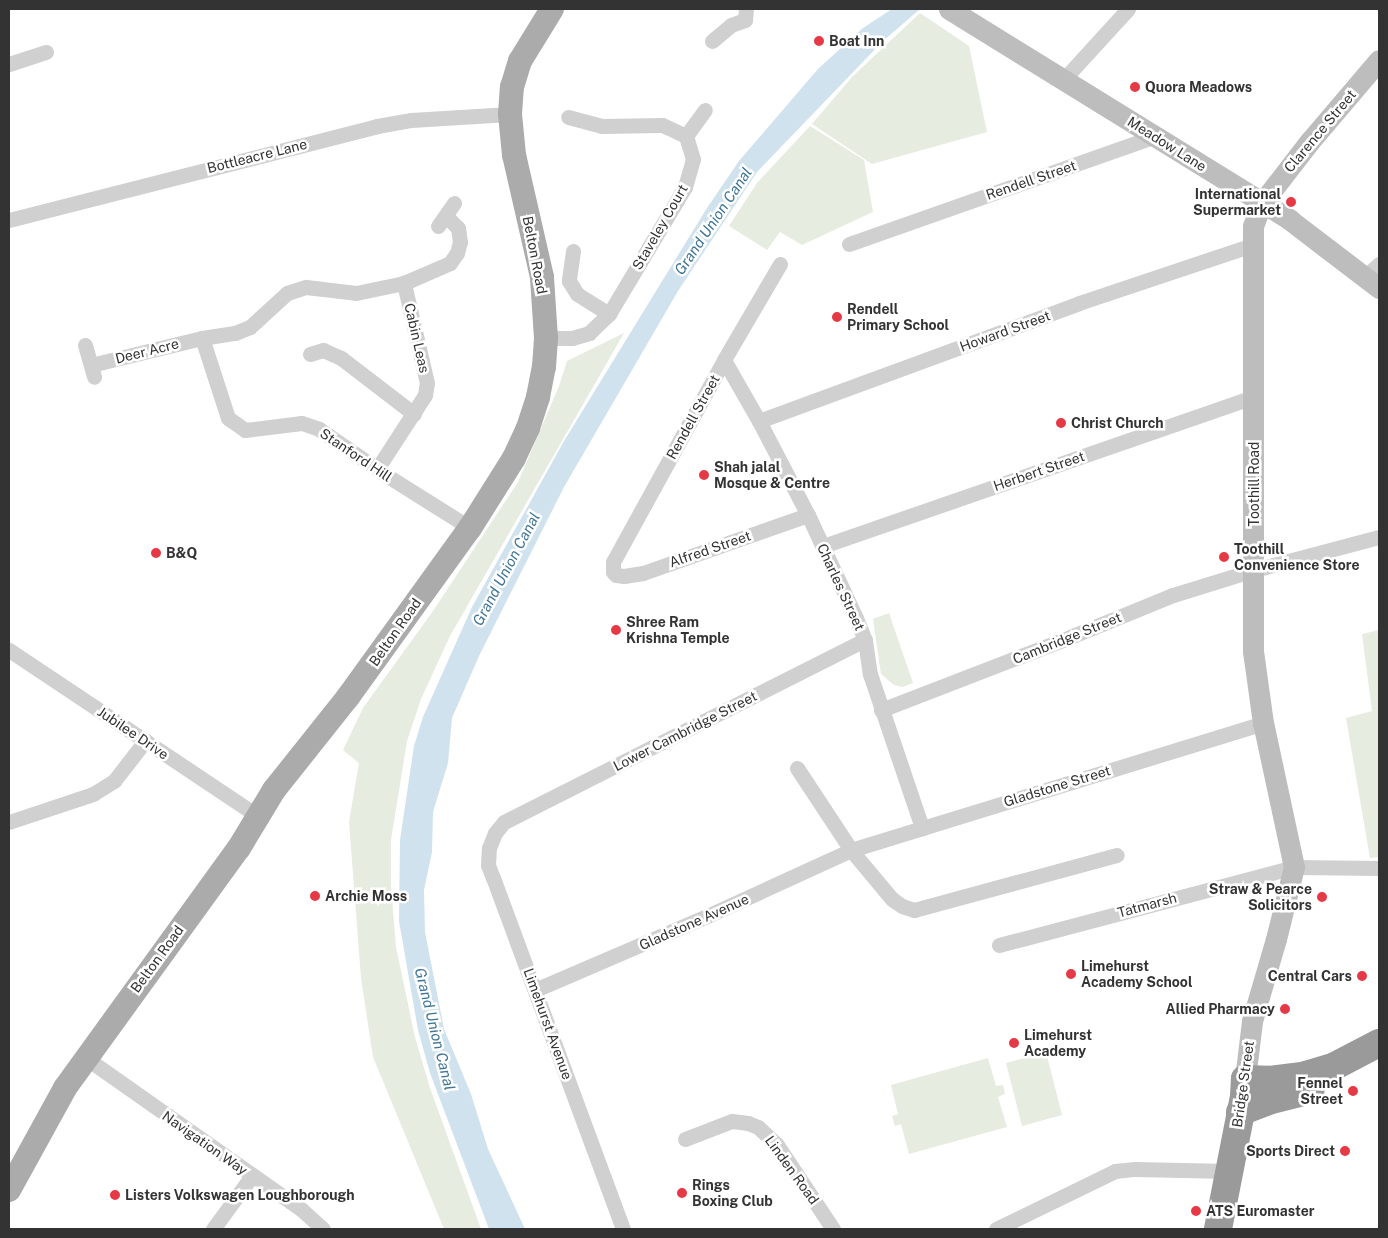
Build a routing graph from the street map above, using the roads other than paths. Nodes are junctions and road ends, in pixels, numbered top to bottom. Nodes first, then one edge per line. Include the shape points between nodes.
1 (552, 9) edge
2 (746, 9) edge
3 (949, 9) edge
4 (1128, 9) edge
5 (712, 41) dead end
6 (46, 52) dead end
7 (1379, 60) edge
8 (9, 64) edge
9 (1064, 79) junction
10 (705, 110) dead end
11 (510, 114) junction
12 (568, 117) dead end
13 (686, 136) junction
14 (1155, 136) junction
15 (454, 203) dead end
16 (1262, 203) junction
17 (9, 220) edge
18 (850, 244) dead end
19 (1252, 245) junction
20 (572, 252) dead end
21 (780, 264) dead end
22 (1374, 276) edge
23 (404, 282) junction
24 (609, 314) junction
25 (202, 338) junction
26 (546, 338) junction
27 (85, 345) dead end
28 (310, 354) dead end
29 (724, 360) junction
30 (1255, 396) junction
31 (414, 414) junction
32 (759, 421) junction
33 (377, 468) junction
34 (808, 515) junction
35 (470, 528) junction
36 (1379, 537) edge
37 (822, 546) junction
38 (1254, 570) junction
39 (612, 572) joint
40 (865, 640) junction
41 (9, 650) edge
42 (881, 710) junction
43 (1263, 723) junction
44 (145, 741) junction
45 (797, 768) dead end
46 (258, 816) junction
47 (9, 822) edge
48 (504, 822) joint
49 (922, 828) junction
50 (851, 850) junction
51 (1117, 855) dead end
52 (1294, 859) junction
53 (1379, 868) edge
54 (999, 945) dead end
55 (535, 990) junction
56 (1379, 1044) edge
57 (86, 1058) junction
58 (1245, 1079) junction
59 (1240, 1112) junction
60 (685, 1139) dead end
61 (1228, 1171) junction
62 (252, 1176) junction
63 (9, 1190) edge
64 (213, 1229) edge
65 (324, 1229) edge
66 (623, 1229) edge
67 (833, 1229) edge
68 (996, 1229) edge
69 (1218, 1229) edge

1 - 11 main road, Belton Road via 520,61 512,87
2 - 5 street via 745,20 731,25
3 - 9 main road, Meadow Lane
4 - 9 street
6 - 8 street
7 - 16 main road, Clarence Street
9 - 14 main road, Meadow Lane
10 - 13 street
11 - 17 street, Bottleacre Lane via 411,120 377,126
11 - 26 main road, Belton Road via 514,155 542,277
12 - 13 street via 602,126 662,125
13 - 24 street, Staveley Court via 693,159 686,187
14 - 16 main road, Meadow Lane
14 - 18 street, Rendell Street
15 - 23 street, Deer Acre via 442,221 458,228 460,242 457,253 450,263
16 - 19 main road, Toothill Road via 1253,226
16 - 22 main road, Meadow Lane
19 - 30 main road, Toothill Road
19 - 32 street, Howard Street via 1079,303
20 - 24 street via 569,280 577,294
21 - 29 street, Rendell Street
23 - 25 street, Deer Acre via 356,292 306,287 287,293 250,327
23 - 31 street, Cabin Leas via 427,384 425,396
24 - 26 street, Staveley Court via 589,333 572,338
25 - 27 street, Deer Acre via 92,371
25 - 33 street, Stanford Hill via 228,418 245,430 302,423 318,429
26 - 35 main road, Belton Road via 544,367 528,428 510,465
28 - 31 street via 323,350 341,358
29 - 32 street, Charles Street
29 - 39 street, Rendell Street via 613,562
30 - 37 street, Herbert Street
30 - 38 main road, Toothill Road
31 - 33 street, Cabin Leas
32 - 34 street, Charles Street
33 - 35 street, Stanford Hill
34 - 37 street, Charles Street
34 - 39 street, Alfred Street via 643,573 624,576
35 - 46 main road, Belton Road via 348,697 274,790
36 - 38 street, Cambridge Street
37 - 40 street, Charles Street
38 - 42 street, Cambridge Street via 1173,595
38 - 43 main road, Toothill Road via 1253,651
40 - 42 street, Charles Street via 870,674
40 - 48 street, Lower Cambridge Street
41 - 44 street, Jubilee Drive
42 - 49 street, Charles Street
43 - 49 street, Gladstone Street
43 - 52 main road, Toothill Road
44 - 46 street, Jubilee Drive
44 - 47 street via 124,771 98,791
45 - 50 street
46 - 57 main road, Belton Road
48 - 55 street, Limehurst Avenue via 494,833 488,848 488,865
49 - 50 street, Gladstone Street
50 - 51 street via 892,899 914,910
50 - 55 street, Gladstone Avenue
52 - 53 street, Tatmarsh
52 - 54 street, Tatmarsh
52 - 58 main road, Bridge Street via 1276,940 1252,1021
55 - 66 street, Limehurst Avenue
56 - 58 highway via 1333,1067 1306,1075 1268,1080
56 - 59 highway via 1369,1061 1336,1081 1268,1100
57 - 62 street, Navigation Way
57 - 63 main road, Belton Road via 42,1125
58 - 59 highway, Bridge Street
59 - 61 highway, Bridge Street
60 - 67 street, Linden Road via 732,1122 758,1127 777,1145
61 - 68 street via 1115,1171
61 - 69 highway, Bridge Street
62 - 64 street
62 - 65 street, Navigation Way

